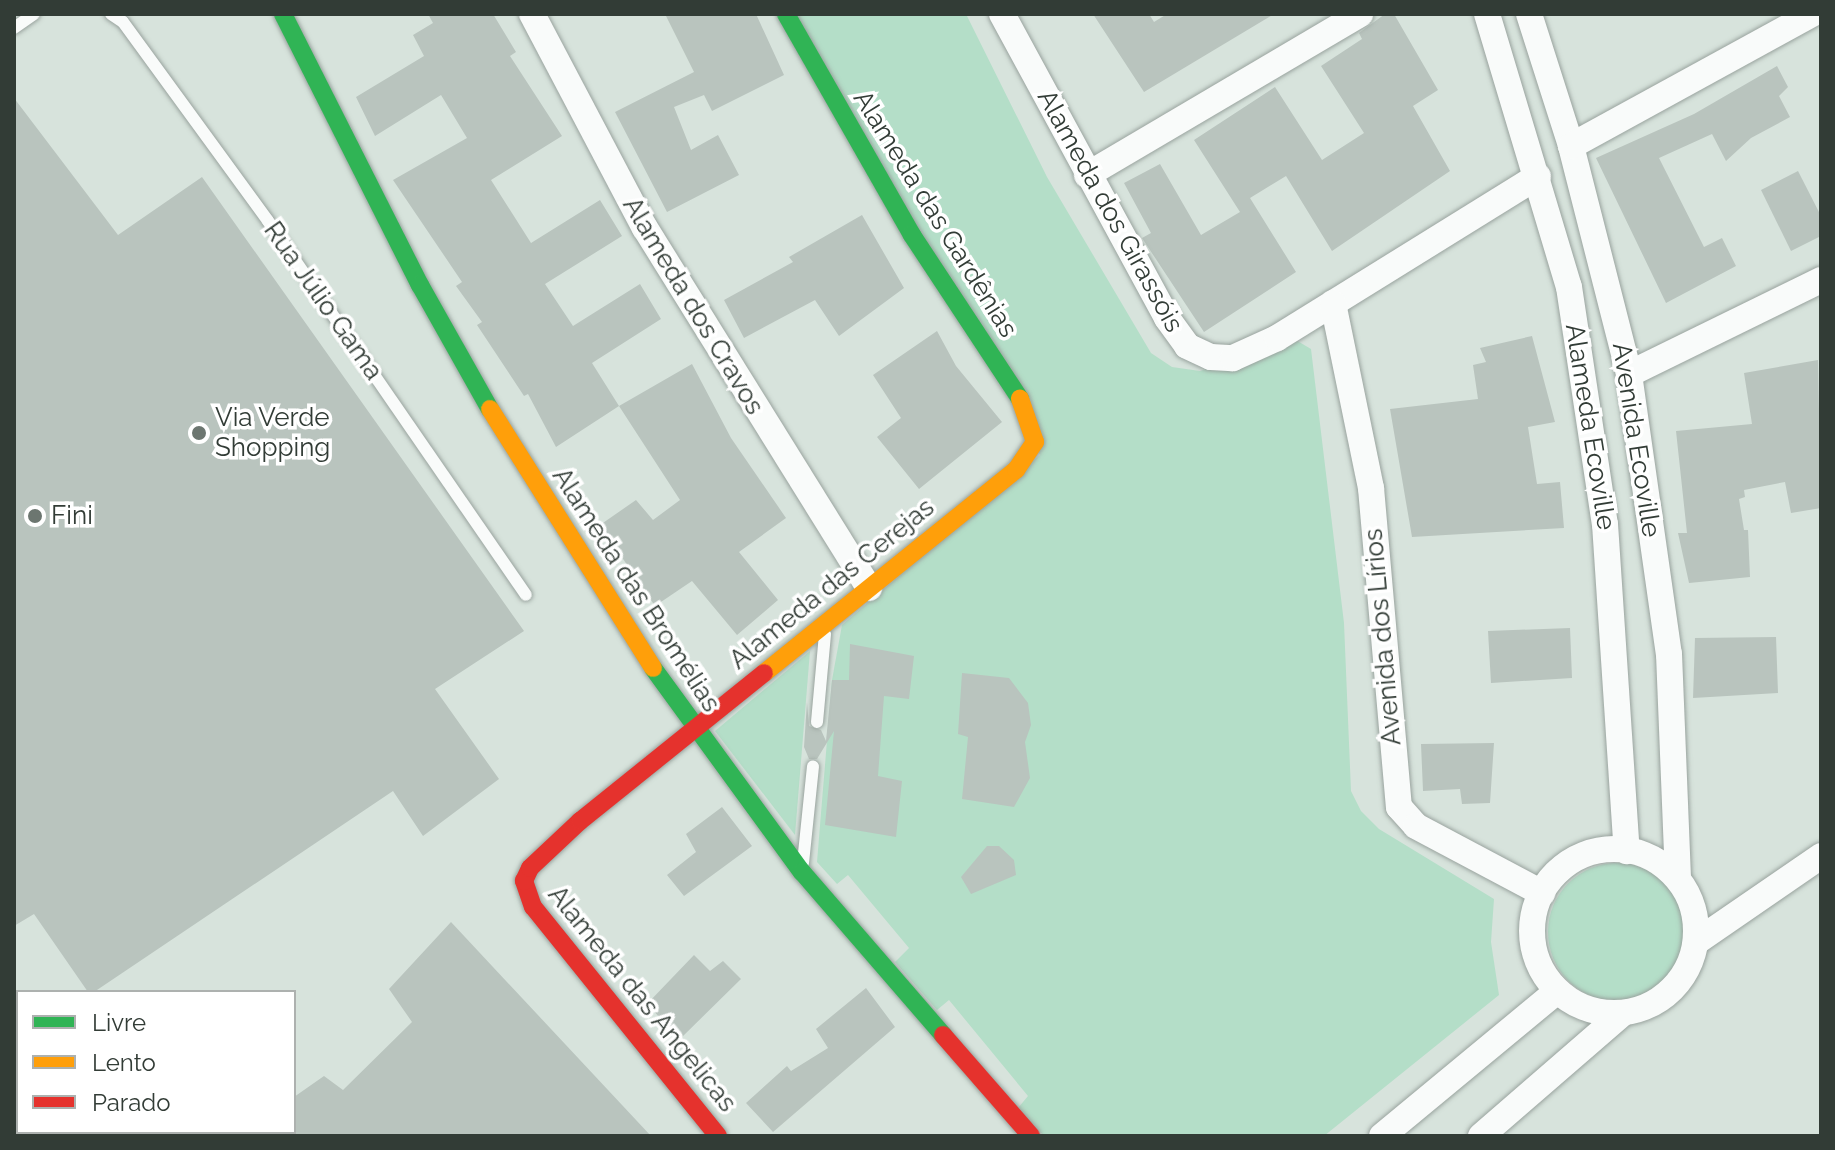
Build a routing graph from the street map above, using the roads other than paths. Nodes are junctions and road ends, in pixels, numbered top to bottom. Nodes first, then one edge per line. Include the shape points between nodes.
1 (34, 14) edge
2 (111, 14) edge
3 (283, 14) edge
4 (532, 14) edge
5 (786, 14) edge
6 (1002, 14) edge
7 (1360, 14) edge
8 (1487, 14) edge
9 (1529, 14) edge
10 (1812, 14) edge
11 (14, 28) edge
12 (1571, 146) junction
13 (1087, 175) junction
14 (1538, 176) junction
15 (1821, 280) edge
16 (1333, 303) junction
17 (1629, 374) junction
18 (1035, 442) joint
19 (869, 588) junction
20 (526, 595) dead end
21 (825, 623) junction
22 (817, 722) dead end
23 (695, 728) junction
24 (813, 767) dead end
25 (1627, 851) junction
26 (1821, 856) edge
27 (802, 872) junction
28 (1678, 878) junction
29 (1542, 893) junction
30 (526, 894) joint
31 (1696, 942) junction
32 (1557, 991) junction
33 (1623, 1013) junction
34 (718, 1136) edge
35 (1031, 1136) edge
36 (1382, 1136) edge
37 (1481, 1136) edge

1 - 11 lane
2 - 20 lane, Rua Júlio Gama via 123,22 268,221
3 - 23 street, Alameda das Bromélias via 383,217 514,451
4 - 19 street, Alameda dos Cravos via 645,228
5 - 18 street, Alameda das Gardênias via 912,235 1029,413
6 - 13 street, Alameda dos Girassóis
7 - 13 street
8 - 14 street, Alameda Ecoville
9 - 12 street, Avenida Ecoville
10 - 12 street
12 - 17 street, Avenida Ecoville
13 - 16 street, Alameda dos Girassóis via 1167,318 1199,354 1233,358
14 - 16 street, Alameda dos Girassóis
14 - 25 street, Alameda Ecoville via 1569,287 1605,524
15 - 17 street
16 - 29 street, Avenida dos Lírios via 1371,488 1399,807 1416,826
17 - 28 street, Avenida Ecoville via 1669,654
18 - 19 street, Alameda das Cerejas via 1016,470
19 - 21 street, Alameda das Cerejas
21 - 22 lane
21 - 23 street, Alameda das Cerejas
23 - 27 street, Alameda das Bromélias
23 - 30 street, Alameda das Cerejas via 548,848 530,868
24 - 27 lane
25 - 28 street via 1661,862
25 - 29 street via 1581,856 1558,871
26 - 31 street
27 - 35 street, Alameda das Bromélias
28 - 31 street via 1696,919
29 - 32 street via 1533,919 1533,946 1542,972
30 - 34 street, Alameda das Angelicas
31 - 33 street via 1688,968 1671,990 1649,1006
32 - 33 street via 1576,1005
32 - 36 street
33 - 37 street

